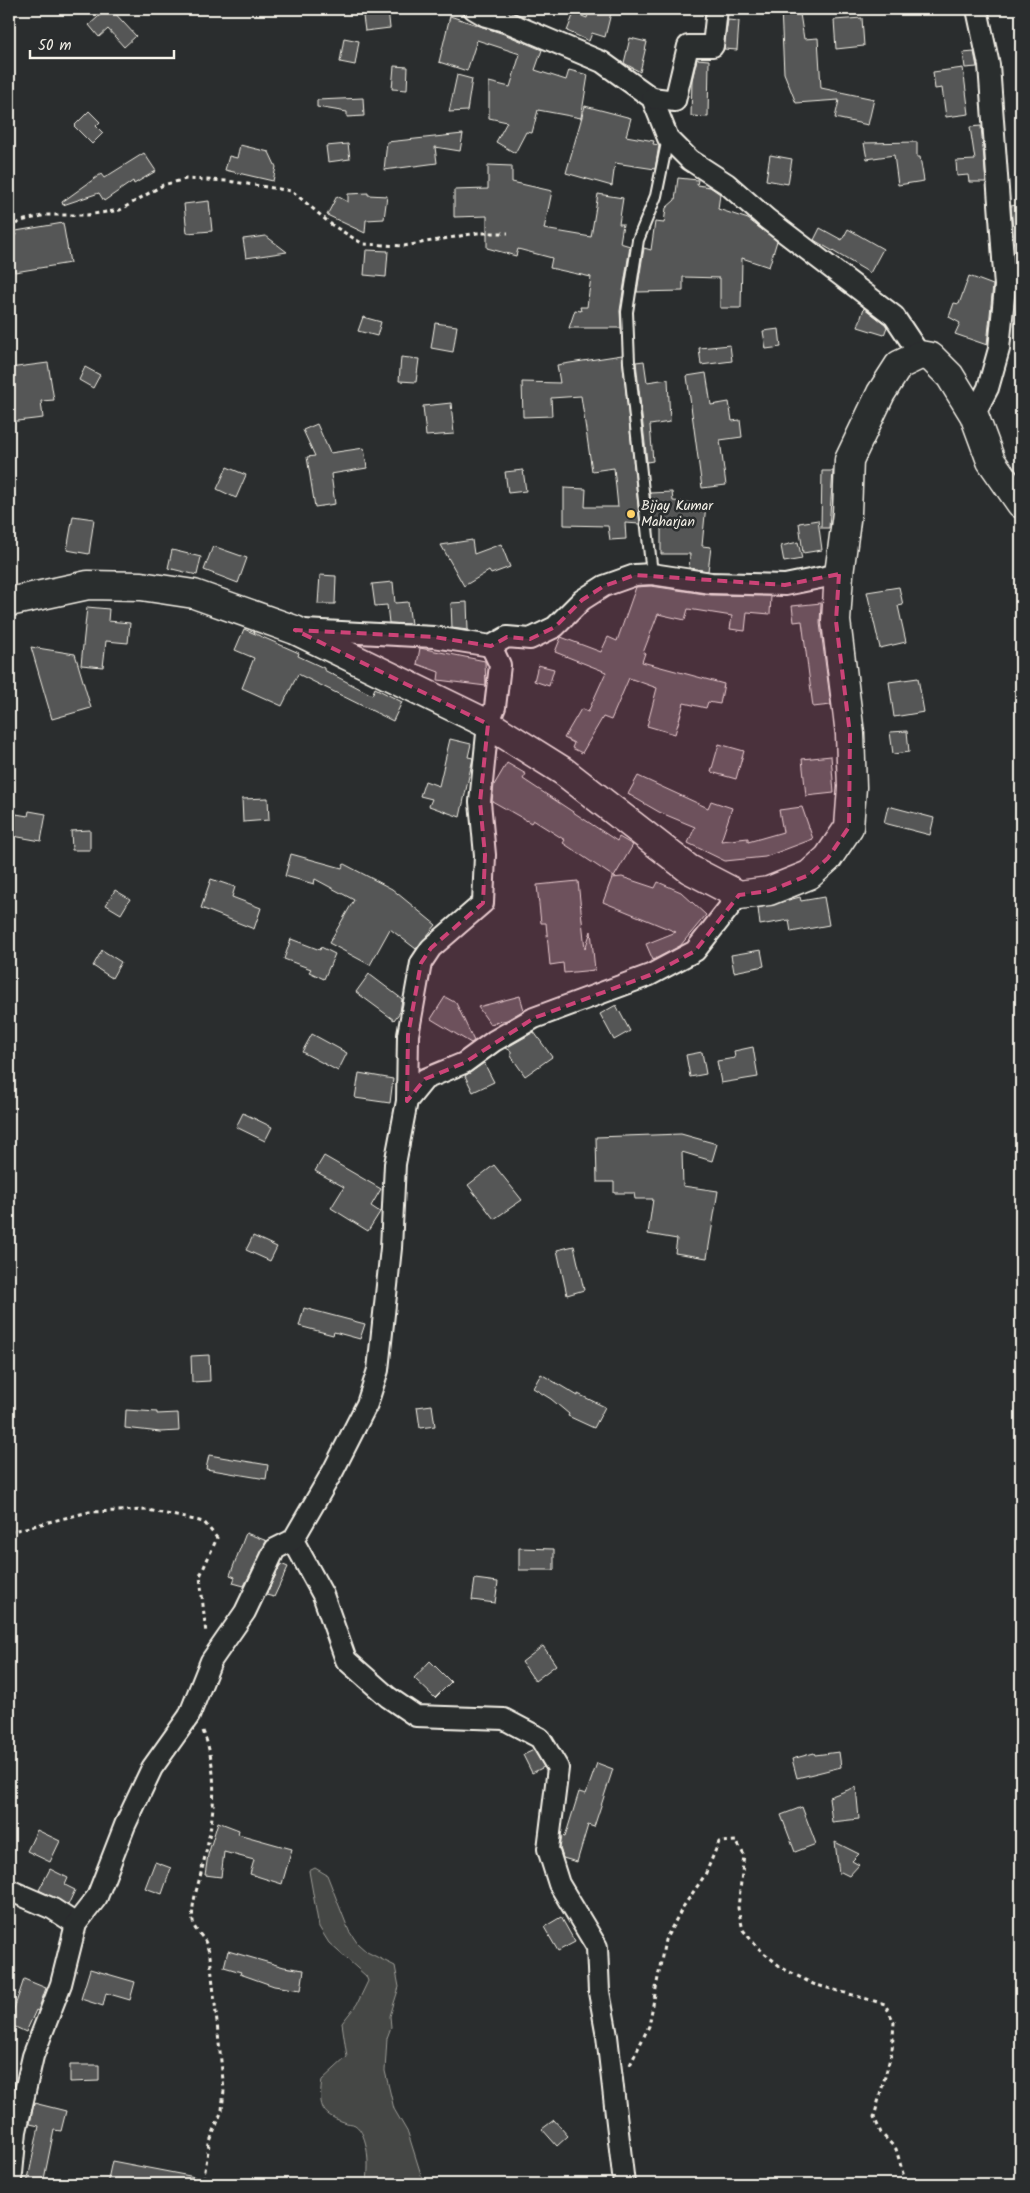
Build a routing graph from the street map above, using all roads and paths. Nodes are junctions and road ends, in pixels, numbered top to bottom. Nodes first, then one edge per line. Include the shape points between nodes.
1 (474, 9) edge
2 (717, 9) edge
3 (977, 9) edge
4 (652, 98) junction
5 (668, 138) junction
6 (9, 228) edge
7 (508, 233) dead end
8 (920, 355) junction
9 (974, 416) junction
10 (1021, 504) edge
11 (652, 574) junction
12 (839, 574) junction
13 (9, 602) edge
14 (295, 630) junction
15 (491, 646) junction
16 (488, 724) junction
17 (739, 895) junction
18 (407, 1101) junction
19 (9, 1532) edge
20 (293, 1540) junction
21 (211, 1661) junction
22 (189, 1716) junction
23 (9, 1890) edge
24 (76, 1924) junction
25 (610, 2081) junction
26 (11, 2184) edge
27 (203, 2184) edge
28 (624, 2184) edge
29 (906, 2184) edge

1 - 4 street via 602,62
2 - 4 street via 713,46 688,46 675,101
3 - 9 street via 989,64 1005,286 999,349 988,388
4 - 5 street
5 - 8 street via 690,160 727,184 767,220 894,316
5 - 11 lane via 656,196 638,240 627,312 629,362
6 - 7 path via 21,221 46,215 87,215 120,210 162,185 186,179 228,181 292,191 332,225 363,244 404,246 477,233
8 - 9 main road via 931,357 950,376
8 - 12 main road via 899,365 881,393 849,460 847,513
9 - 10 main road via 991,461
11 - 12 street via 711,583 784,585
11 - 15 street via 635,575 604,586 582,600 555,627 530,639 507,637
12 - 17 main road via 836,621 850,734 852,787 849,827 828,858 809,875 769,891
13 - 14 main road via 88,585 141,586 194,594
14 - 15 street via 434,637
14 - 16 main road
15 - 16 street via 500,665 495,707
16 - 17 main road via 563,771 689,869
16 - 18 street via 480,802 485,855 483,903 431,948 421,964 408,1035
17 - 18 street via 695,951 650,975 534,1018 464,1063 425,1079
18 - 20 street via 395,1164 392,1248 378,1370 367,1404 338,1463
19 - 21 path via 89,1512 148,1510 204,1522 217,1538 200,1576
20 - 21 street via 274,1549 245,1612
20 - 25 street via 323,1595 346,1660 388,1698 416,1716 504,1719 540,1738 558,1768 548,1850 559,1884 597,1947
21 - 22 street
22 - 24 street via 152,1768 97,1897
22 - 27 path via 200,1726 209,1746 214,1774 214,1805 193,1905 194,1927 205,1940 210,1956 224,2090 222,2110 209,2144
23 - 24 street via 53,1909
24 - 26 street via 61,1984 32,2056 16,2131
25 - 28 street
25 - 29 path via 619,2081 649,2026 664,1940 705,1875 719,1842 736,1841 744,1855 738,1908 743,1930 757,1947 782,1968 813,1984 885,2004 894,2022 892,2051 874,2117 881,2133 896,2149

